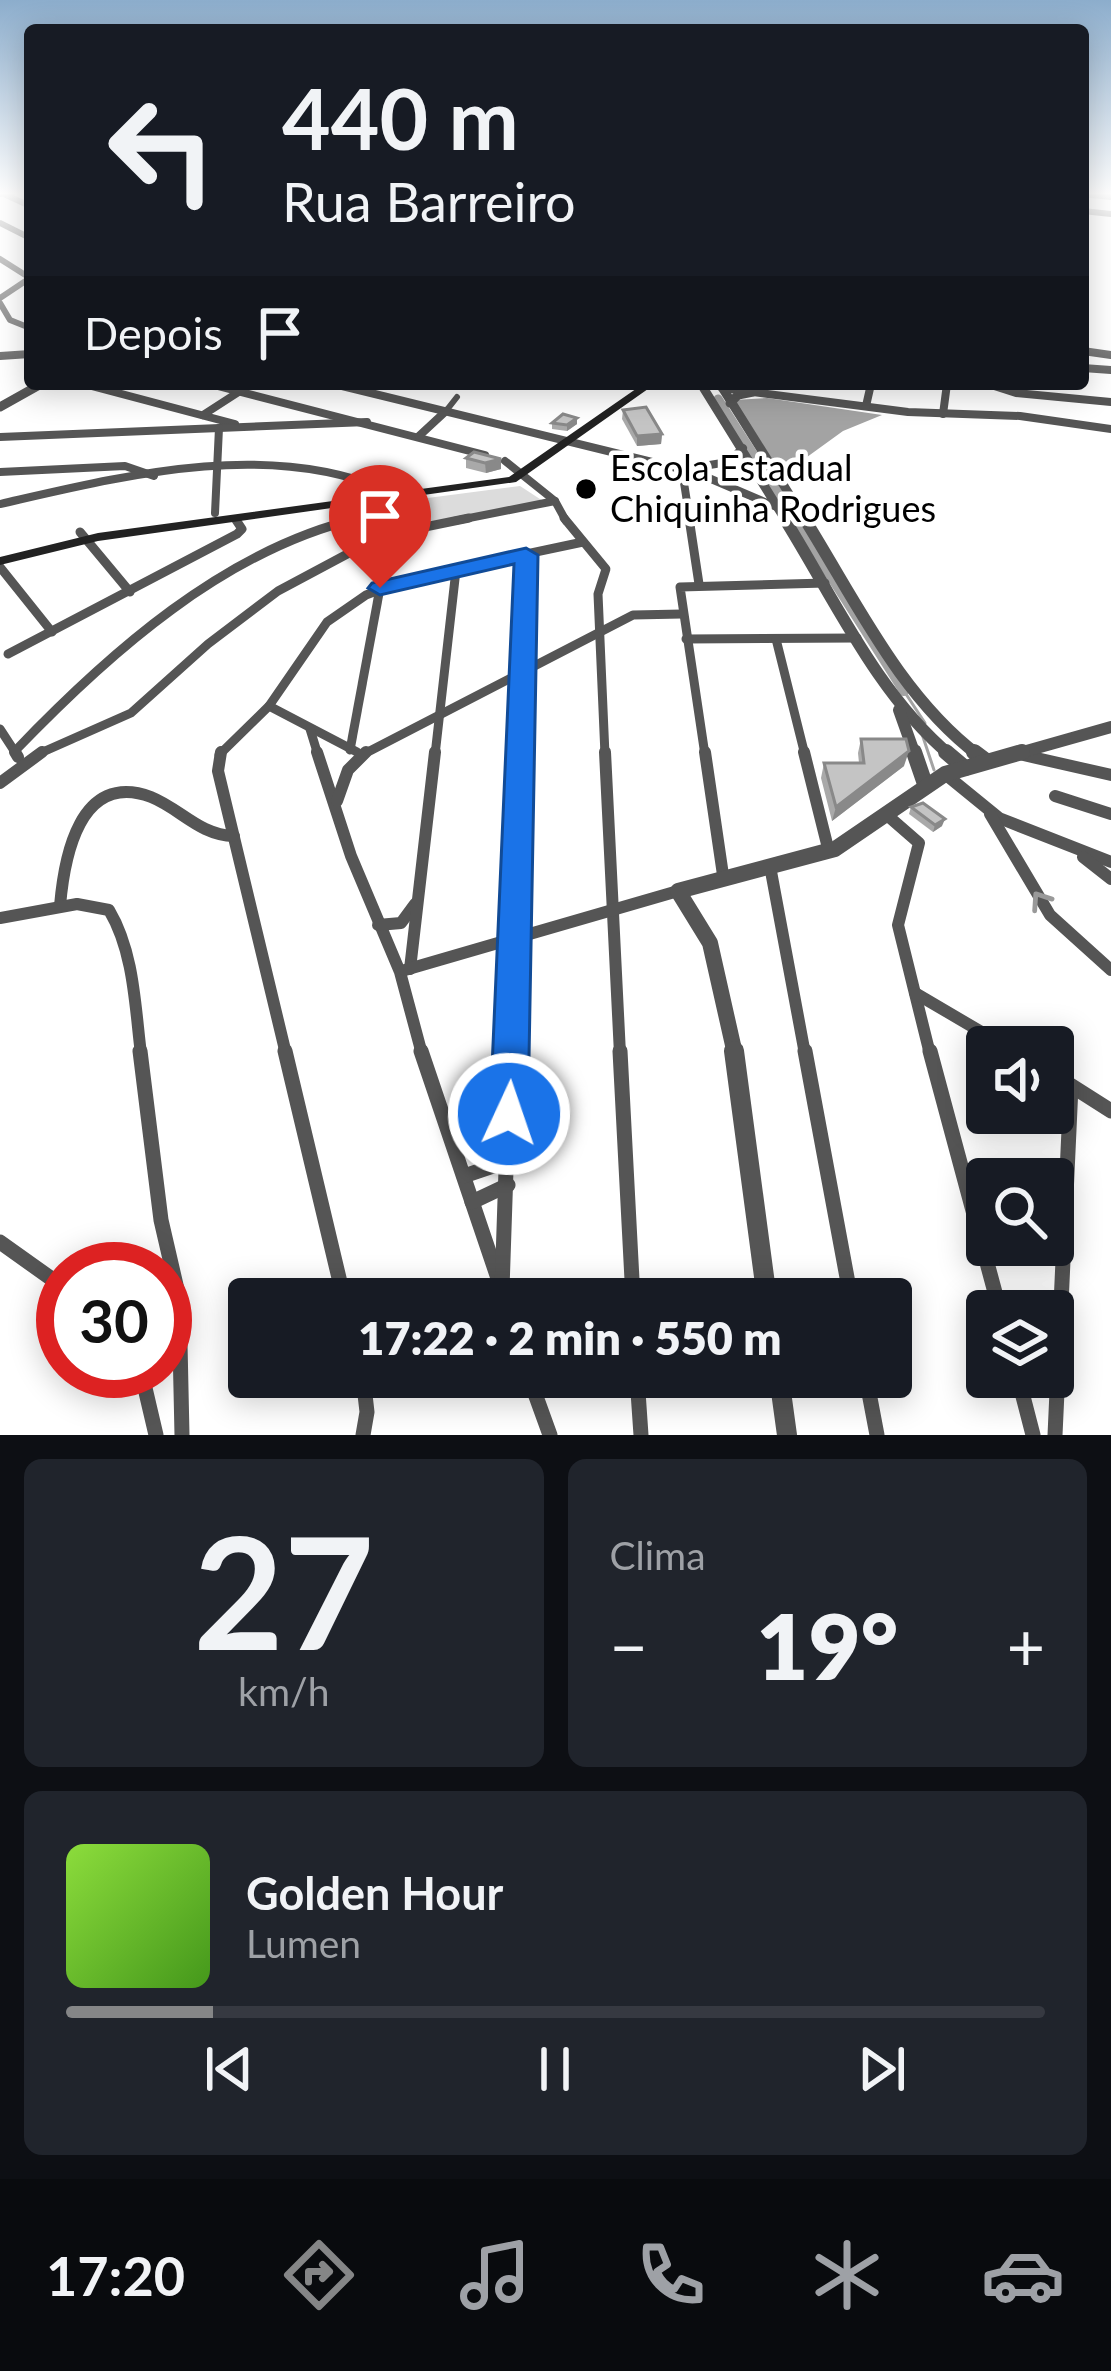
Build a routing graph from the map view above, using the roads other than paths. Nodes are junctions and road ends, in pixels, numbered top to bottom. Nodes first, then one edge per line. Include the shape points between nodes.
1 (24, 283) edge
2 (0, 301) edge
3 (24, 320) edge
4 (17, 325) junction
5 (24, 327) edge
6 (30, 390) edge
7 (107, 390) edge
8 (232, 390) edge
9 (242, 390) edge
10 (359, 390) edge
11 (629, 390) edge
12 (641, 390) edge
13 (788, 390) edge
14 (870, 390) edge
15 (946, 390) edge
16 (1007, 390) edge
17 (718, 391) edge
18 (239, 392) junction
19 (753, 392) joint
20 (768, 393) junction
21 (786, 395) junction
22 (457, 397) dead end
23 (1111, 402) edge
24 (866, 406) junction
25 (0, 407) edge
26 (446, 411) junction
27 (943, 413) junction
28 (203, 415) junction
29 (367, 422) junction
30 (219, 428) junction
31 (250, 428) junction
32 (1111, 429) edge
33 (419, 436) junction
34 (0, 437) edge
35 (562, 442) junction
36 (742, 448) junction
37 (521, 467) junction
38 (217, 470) junction
39 (682, 470) junction
40 (0, 472) edge
41 (157, 477) junction
42 (388, 500) junction
43 (555, 501) junction
44 (0, 504) edge
45 (779, 508) junction
46 (215, 513) junction
47 (236, 520) junction
48 (83, 536) junction
49 (381, 536) junction
50 (583, 542) junction
51 (0, 552) edge
52 (526, 555) junction
53 (0, 564) edge
54 (456, 569) junction
55 (699, 584) junction
56 (825, 584) junction
57 (380, 588) junction
58 (130, 592) junction
59 (682, 614) junction
60 (52, 632) junction
61 (599, 632) junction
62 (776, 638) junction
63 (857, 638) junction
64 (686, 639) junction
65 (8, 654) dead end
66 (523, 670) junction
67 (893, 694) junction
68 (269, 706) junction
69 (440, 713) junction
70 (1111, 727) edge
71 (0, 729) edge
72 (310, 729) junction
73 (357, 751) junction
74 (1016, 753) junction
75 (18, 756) junction
76 (986, 761) junction
77 (965, 767) junction
78 (945, 774) junction
79 (1111, 775) edge
80 (0, 783) edge
81 (925, 784) junction
82 (1054, 796) dead end
83 (336, 804) junction
84 (990, 814) junction
85 (1111, 814) edge
86 (888, 816) junction
87 (234, 836) junction
88 (1072, 847) junction
89 (829, 852) junction
90 (1111, 862) edge
91 (770, 866) junction
92 (723, 875) junction
93 (1111, 879) edge
94 (678, 891) junction
95 (419, 895) junction
96 (60, 906) junction
97 (614, 914) junction
98 (0, 919) edge
99 (378, 925) junction
100 (516, 938) junction
101 (405, 970) junction
102 (1111, 970) edge
103 (915, 993) junction
104 (971, 1026) edge
105 (1074, 1088) edge
106 (1111, 1111) edge
107 (1069, 1134) edge
108 (508, 1161) junction
109 (464, 1176) junction
110 (508, 1185) junction
111 (472, 1202) junction
112 (0, 1242) edge
113 (166, 1242) edge
114 (36, 1268) edge
115 (339, 1278) edge
116 (498, 1278) edge
117 (505, 1278) edge
118 (632, 1278) edge
119 (764, 1278) edge
120 (847, 1278) edge
121 (994, 1290) edge
122 (147, 1398) edge
123 (181, 1398) edge
124 (365, 1398) edge
125 (537, 1398) edge
126 (638, 1398) edge
127 (782, 1398) edge
128 (870, 1398) edge
129 (1023, 1398) edge
130 (156, 1435) edge
131 (182, 1435) edge
132 (363, 1435) edge
133 (550, 1435) edge
134 (640, 1435) edge
135 (787, 1435) edge
136 (877, 1435) edge
137 (1033, 1435) edge
138 (1054, 1435) edge

1 - 2 street
2 - 4 street
3 - 4 street
4 - 5 street
6 - 25 street
7 - 28 street
8 - 18 street
9 - 18 street
10 - 26 street
11 - 35 main road
12 - 35 main road
13 - 21 street
14 - 24 street
15 - 27 street
16 - 23 street
17 - 19 street
17 - 20 street
17 - 36 street
17 - 76 street via 916,697
18 - 28 street
18 - 29 street
19 - 20 street
20 - 21 street
21 - 24 street
22 - 26 street
24 - 27 street
26 - 33 street
26 - 35 street
27 - 32 street
28 - 31 street
29 - 31 street
29 - 33 street
30 - 31 street
30 - 34 street
30 - 38 street
33 - 37 street
35 - 37 main road
35 - 39 street
36 - 39 street via 722,464
36 - 45 street
37 - 42 main road
37 - 43 street
38 - 41 street
38 - 42 street via 320,467 356,476
38 - 46 street
39 - 45 street
39 - 55 street
40 - 41 street via 125,466
41 - 44 street
42 - 46 main road
42 - 47 main road
42 - 49 street
42 - 75 street via 251,559 92,677
43 - 49 street
43 - 50 street
45 - 56 street
46 - 48 main road
47 - 48 main road
47 - 58 street via 237,534
48 - 51 main road
48 - 53 main road
48 - 58 street
49 - 75 street via 277,594 128,715
50 - 52 street
50 - 61 street via 606,569
52 - 54 street
52 - 66 street
53 - 60 street
54 - 57 street
54 - 69 street
55 - 56 street
55 - 59 street via 680,587
56 - 63 street
57 - 68 street via 327,622
57 - 73 street
58 - 60 street
59 - 61 street via 635,614
59 - 64 street
60 - 65 street
61 - 66 street
61 - 97 street
62 - 63 street
62 - 64 street
62 - 89 street
63 - 67 street
64 - 92 street
66 - 69 street
66 - 100 street
67 - 77 street
67 - 81 street
68 - 72 street
68 - 87 street via 217,762
69 - 73 street
69 - 95 street
70 - 74 street
71 - 75 street
72 - 73 street
72 - 83 street
73 - 83 street
74 - 76 street
74 - 79 street
75 - 80 street
76 - 77 street
77 - 78 street
78 - 81 street
78 - 84 street
81 - 86 street
82 - 85 street
83 - 99 street
84 - 88 street
102 -> 84 street via 1050,915
86 - 89 street
86 - 103 street via 921,850 896,923
87 - 96 street via 206,833 146,795 106,800 67,836
87 - 115 street
88 - 90 street
88 - 93 street
89 - 91 street
91 - 92 street
91 - 120 street
92 - 94 street
94 - 97 street
94 - 119 street via 710,943 721,980
95 - 99 street via 401,923
95 - 101 street
96 - 98 street
96 - 113 street via 99,906 121,929
97 - 100 street
97 - 118 street
99 - 101 street
100 - 101 street
100 - 108 street
101 - 109 street via 419,1046
103 - 104 street
103 - 121 street
105 - 106 street
107 - 138 street
108 - 109 street
108 - 110 street
109 - 111 street
110 - 111 street
110 - 117 street
111 - 116 street
112 - 114 street
122 - 130 street
123 - 131 street
124 - 132 street
125 - 133 street
126 - 134 street
127 - 135 street
128 - 136 street
129 - 137 street

